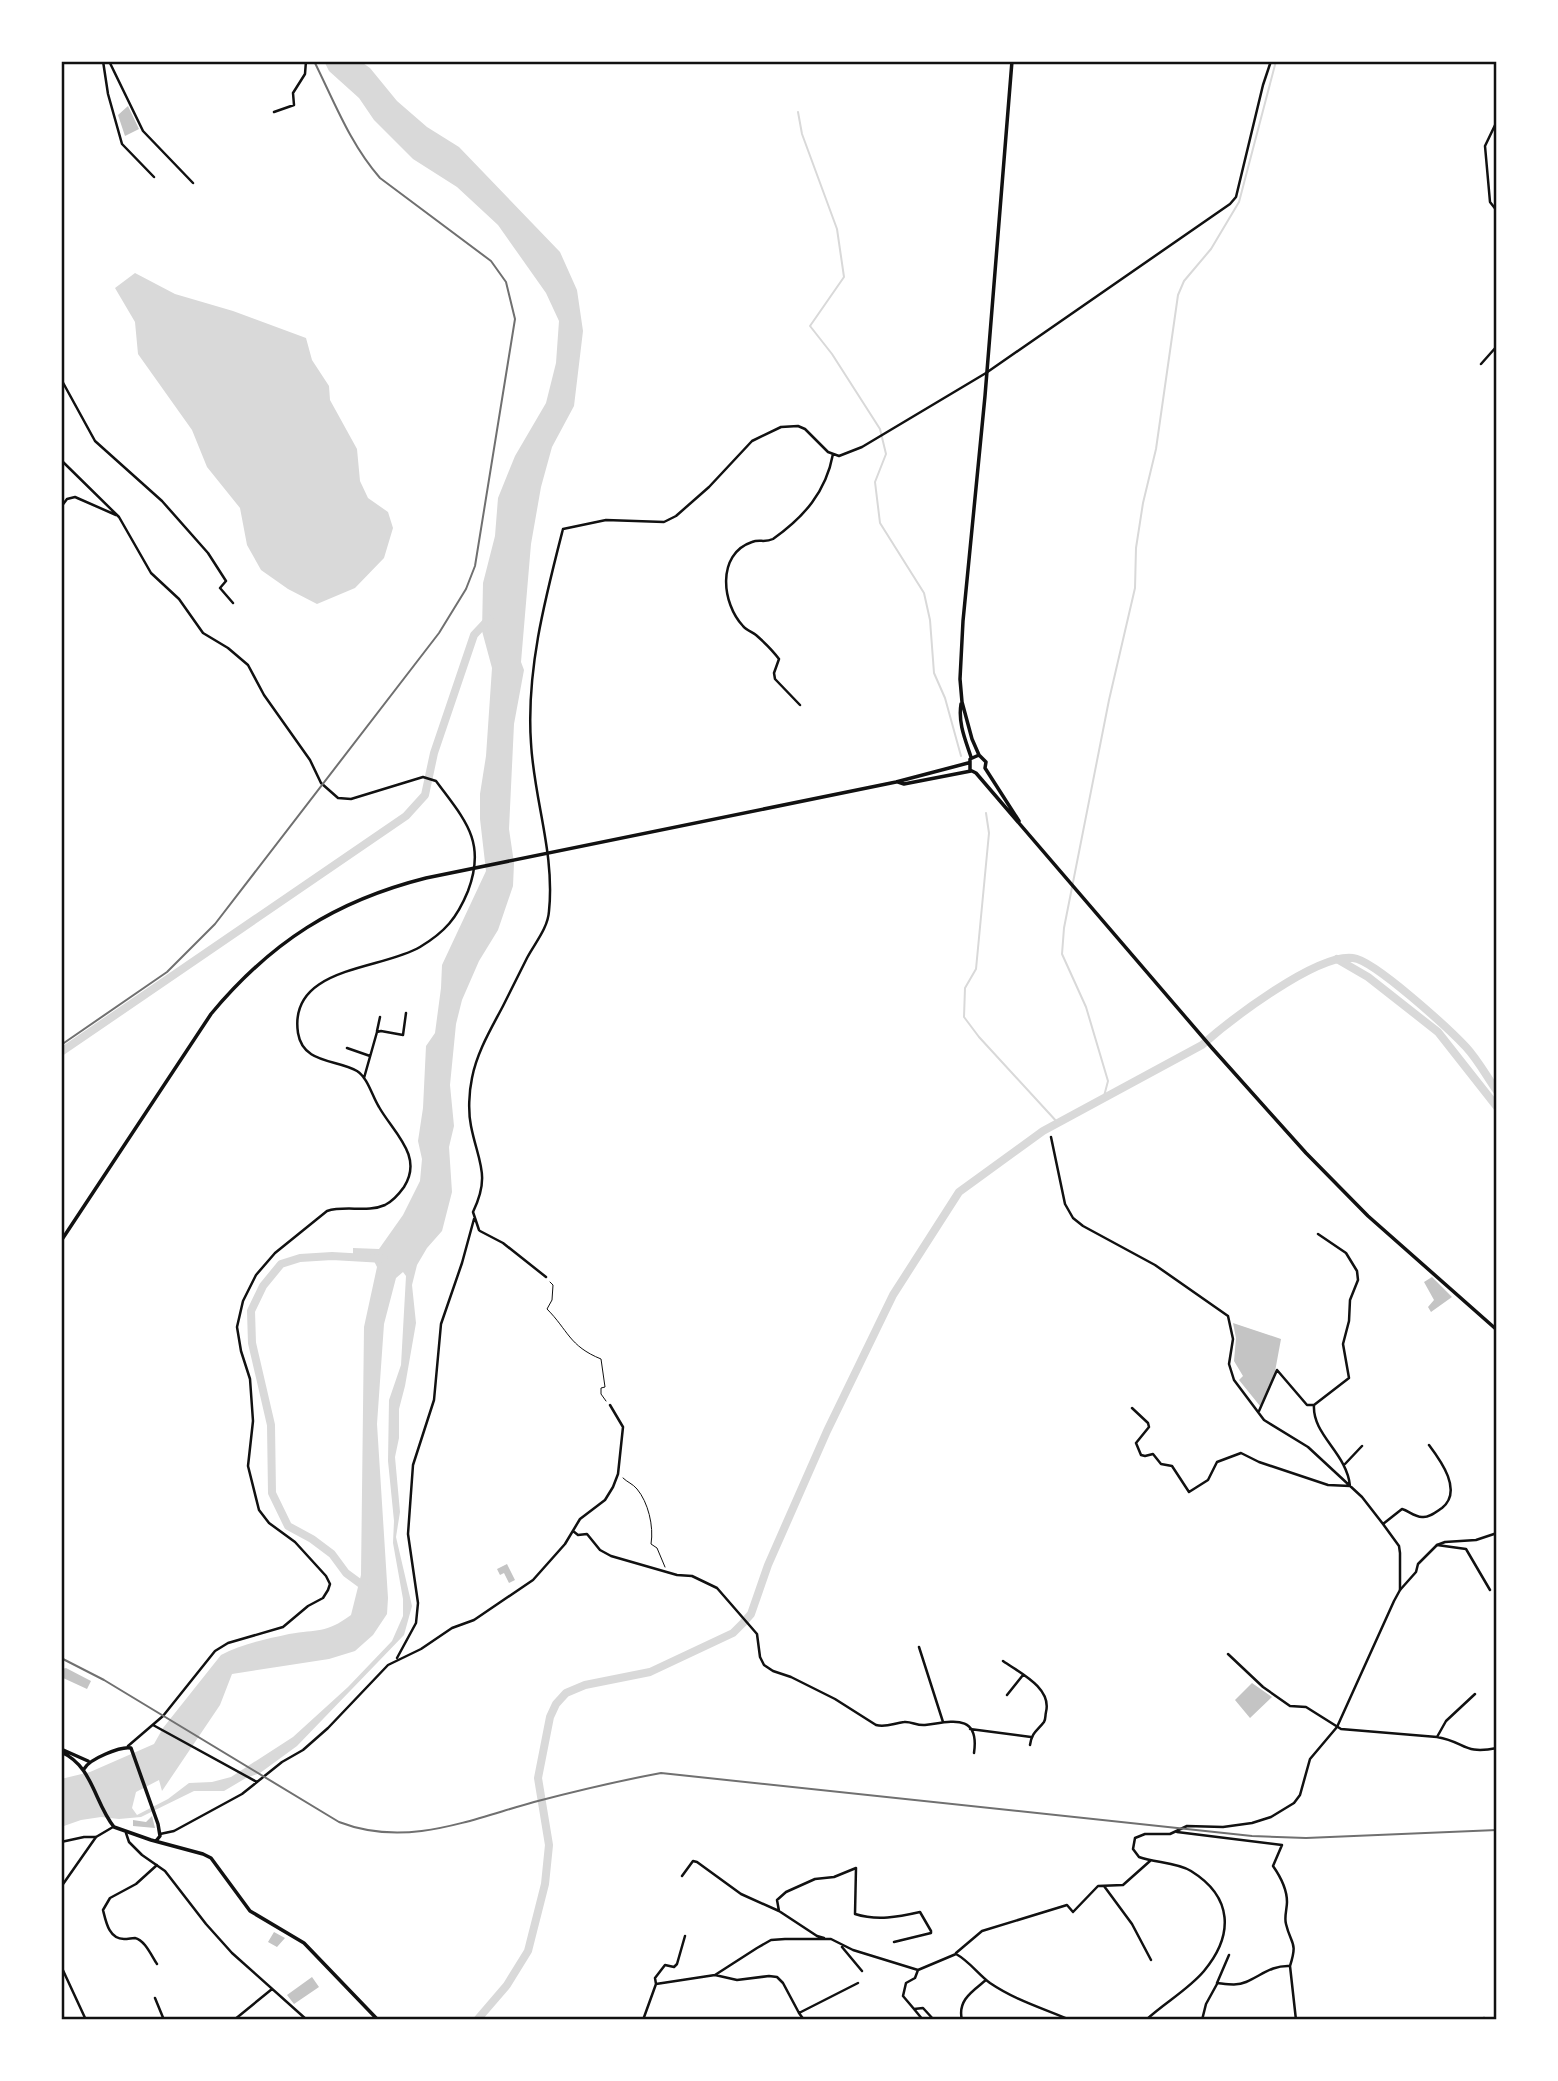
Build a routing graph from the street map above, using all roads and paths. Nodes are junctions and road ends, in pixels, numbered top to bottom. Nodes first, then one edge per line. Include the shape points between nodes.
1 (103, 61) edge
2 (109, 61) edge
3 (306, 61) edge
4 (1012, 61) edge
5 (1271, 61) edge
6 (274, 112) dead end
7 (1497, 121) edge
8 (154, 177) dead end
9 (193, 183) dead end
10 (1497, 211) edge
11 (1497, 346) edge
12 (1481, 364) dead end
13 (986, 373) junction
14 (61, 379) edge
15 (834, 454) junction
16 (61, 460) edge
17 (61, 507) edge
18 (119, 517) junction
19 (233, 603) dead end
20 (962, 702) junction
21 (800, 705) dead end
22 (979, 755) junction
23 (971, 757) junction
24 (968, 763) junction
25 (985, 768) junction
26 (974, 772) junction
27 (895, 782) junction
28 (1020, 823) junction
29 (549, 851) junction
30 (476, 867) junction
31 (406, 1013) dead end
32 (380, 1017) dead end
33 (377, 1032) junction
34 (347, 1048) dead end
35 (370, 1056) junction
36 (364, 1078) junction
37 (1051, 1137) dead end
38 (479, 1230) junction
39 (1318, 1234) dead end
40 (61, 1241) edge
41 (546, 1277) joint
42 (1497, 1330) edge
43 (610, 1405) joint
44 (1314, 1405) junction
45 (1132, 1408) dead end
46 (1258, 1412) junction
47 (1429, 1445) dead end
48 (1362, 1446) dead end
49 (1345, 1464) junction
50 (618, 1474) dead end
51 (1350, 1486) junction
52 (1383, 1524) junction
53 (573, 1531) junction
54 (1497, 1533) edge
55 (1437, 1545) junction
56 (657, 1569) junction
57 (1400, 1590) junction
58 (1490, 1590) dead end
59 (405, 1645) junction
60 (919, 1647) dead end
61 (411, 1653) junction
62 (1228, 1654) dead end
63 (396, 1659) junction
64 (1003, 1661) dead end
65 (1023, 1675) junction
66 (1475, 1693) dead end
67 (1007, 1695) dead end
68 (943, 1722) junction
69 (153, 1725) junction
70 (1337, 1727) junction
71 (970, 1729) junction
72 (1031, 1737) junction
73 (1437, 1737) junction
74 (1030, 1745) dead end
75 (128, 1746) junction
76 (1497, 1748) edge
77 (61, 1751) edge
78 (974, 1753) dead end
79 (90, 1761) junction
80 (84, 1770) junction
81 (257, 1782) junction
82 (114, 1826) junction
83 (125, 1832) junction
84 (1176, 1832) junction
85 (160, 1834) junction
86 (96, 1837) junction
87 (156, 1840) junction
88 (61, 1842) edge
89 (1150, 1861) junction
90 (156, 1865) junction
91 (682, 1876) dead end
92 (1102, 1885) junction
93 (61, 1887) edge
94 (779, 1911) junction
95 (685, 1936) dead end
96 (831, 1939) junction
97 (894, 1942) dead end
98 (61, 1944) edge
99 (841, 1946) junction
100 (61, 1950) edge
101 (956, 1954) junction
102 (1229, 1955) dead end
103 (1151, 1960) dead end
104 (157, 1964) dead end
105 (61, 1966) edge
106 (1290, 1966) junction
107 (918, 1970) junction
108 (862, 1971) dead end
109 (715, 1975) junction
110 (986, 1980) junction
111 (858, 1983) dead end
112 (1217, 1983) junction
113 (656, 1984) junction
114 (272, 1989) junction
115 (155, 1998) dead end
116 (914, 2009) junction
117 (799, 2013) junction
118 (86, 2020) edge
119 (164, 2020) edge
120 (234, 2020) edge
121 (307, 2020) edge
122 (378, 2020) edge
123 (643, 2020) edge
124 (804, 2020) edge
125 (923, 2020) edge
126 (934, 2020) edge
127 (962, 2020) edge
128 (1070, 2020) edge
129 (1146, 2020) edge
130 (1202, 2020) edge
131 (1296, 2020) edge

1 - 8 street via 122,144
2 - 9 street via 144,131
3 - 6 street via 305,74 293,93 294,105
4 - 13 main road
5 - 13 street via 1236,197 1230,204
7 - 10 street via 1485,146 1490,202
11 - 12 street
13 - 15 street via 862,447
13 - 20 main road via 963,621
14 - 19 street via 95,441 162,502 208,553 226,581 220,588
15 - 21 street via 816,500 773,539 752,541 741,548 724,581 743,627 779,659 775,679
15 - 29 street via 805,429 781,427 752,441 709,487 664,522 606,520 563,530 538,640 529,711 533,768
16 - 18 street
17 - 18 street via 75,497
18 - 30 street via 151,573 203,633 247,665 331,793 338,799 351,799 431,778 470,828
20 - 22 main road
20 - 23 main road via 961,728
22 - 23 main road
22 - 25 main road
23 - 24 main road
24 - 26 main road
24 - 27 main road
25 - 26 main road
25 - 28 main road
26 - 27 main road
26 - 28 main road
27 - 29 main road
28 - 42 main road via 1306,1153 1368,1216
29 - 30 main road
29 - 38 street via 549,914 483,1045 471,1080 471,1124 483,1168 480,1198 473,1212
30 - 36 street via 460,912 446,928 420,947 352,968 305,998 298,1021 302,1045 317,1058 357,1071
30 - 40 main road via 360,898 311,924 261,960 211,1014
31 - 33 street via 403,1035
32 - 33 street
33 - 35 street
34 - 35 street
35 - 36 street
36 - 69 street via 411,1158 406,1183 397,1197 384,1205 327,1211 275,1253 250,1285 237,1327 250,1378 253,1421 248,1466 259,1510 295,1542 330,1584 323,1598 283,1627 215,1651
37 - 46 street via 1065,1204 1073,1218 1155,1265 1228,1316 1233,1339 1230,1373
38 - 41 street
38 - 59 street via 474,1218 441,1324 434,1400 413,1465 408,1534 418,1603 416,1623
39 - 44 street via 1346,1253 1358,1280 1343,1344 1349,1378
41 - 43 path via 553,1285 547,1309 569,1339 601,1359 605,1387 601,1394
43 - 53 street via 623,1427 618,1474 605,1500 579,1519
44 - 46 street via 1304,1403 1278,1370
44 - 49 street via 1315,1421
45 - 51 street via 1149,1423 1136,1443 1141,1455 1153,1454 1161,1464 1172,1466 1189,1492 1208,1480 1217,1462 1241,1452 1328,1485
46 - 51 street via 1308,1447
47 - 52 street via 1448,1477 1448,1503 1426,1517 1402,1510
48 - 49 street
49 - 51 street
50 - 56 path via 636,1487 650,1516 651,1544 666,1570
51 - 52 street
52 - 57 street via 1401,1553
53 - 56 street via 587,1534 611,1556
53 - 61 street via 523,1589
54 - 55 street
55 - 57 street
55 - 58 street via 1466,1549
56 - 68 street via 692,1576 717,1588 757,1634 760,1657 773,1671 835,1699 876,1725
57 - 70 street
59 - 61 street
59 - 63 street
60 - 68 street
61 - 63 street
62 - 70 street via 1290,1706 1306,1707
63 - 81 street via 328,1728
64 - 65 street
65 - 67 street
65 - 72 street via 1049,1704 1045,1721
66 - 73 street via 1446,1721
68 - 71 street via 962,1722
69 - 75 street
69 - 81 street
70 - 73 street
70 - 84 street via 1310,1759 1298,1799 1283,1811 1252,1823 1187,1826
71 - 72 street
71 - 78 street
72 - 74 street
73 - 76 street via 1478,1752
75 - 79 main road
75 - 85 main road
77 - 79 main road
77 - 80 main road
79 - 80 main road
80 - 82 main road
81 - 85 street via 174,1831
82 - 83 main road
82 - 86 street
83 - 87 main road
83 - 90 street
84 - 89 street via 1135,1838 1135,1854
84 - 106 street via 1282,1844 1273,1866 1287,1898 1286,1925 1294,1941
85 - 87 main road
86 - 88 street
86 - 93 street
87 - 122 main road via 211,1858 250,1911 304,1943
89 - 92 street via 1123,1885
89 - 129 street via 1190,1870 1222,1900 1225,1921 1217,1952 1203,1972
90 - 104 street via 136,1884 110,1898 103,1910 113,1936 136,1938
90 - 114 street via 232,1953
91 - 94 street via 697,1862 741,1894
92 - 101 street via 1073,1912 1068,1905 1058,1906 996,1925
92 - 103 street via 1132,1924
94 - 96 street via 817,1936
94 - 97 street via 776,1900 786,1892 856,1868 856,1915 874,1919 920,1912 931,1931
95 - 113 street via 677,1964 666,1965 655,1978
96 - 99 street
96 - 109 street via 771,1940
98 - 100 street
99 - 107 street
99 - 108 street
101 - 107 street
101 - 110 street
102 - 112 street
105 - 118 street
106 - 112 street via 1266,1970 1245,1983
106 - 131 street
107 - 116 street via 903,1990
109 - 113 street
109 - 117 street via 737,1980 777,1978
110 - 127 street via 964,2000
110 - 128 street via 1024,2003
111 - 117 street
112 - 130 street
113 - 123 street
114 - 120 street
114 - 121 street
115 - 119 street
116 - 125 street
116 - 126 street via 923,2008
117 - 124 street

